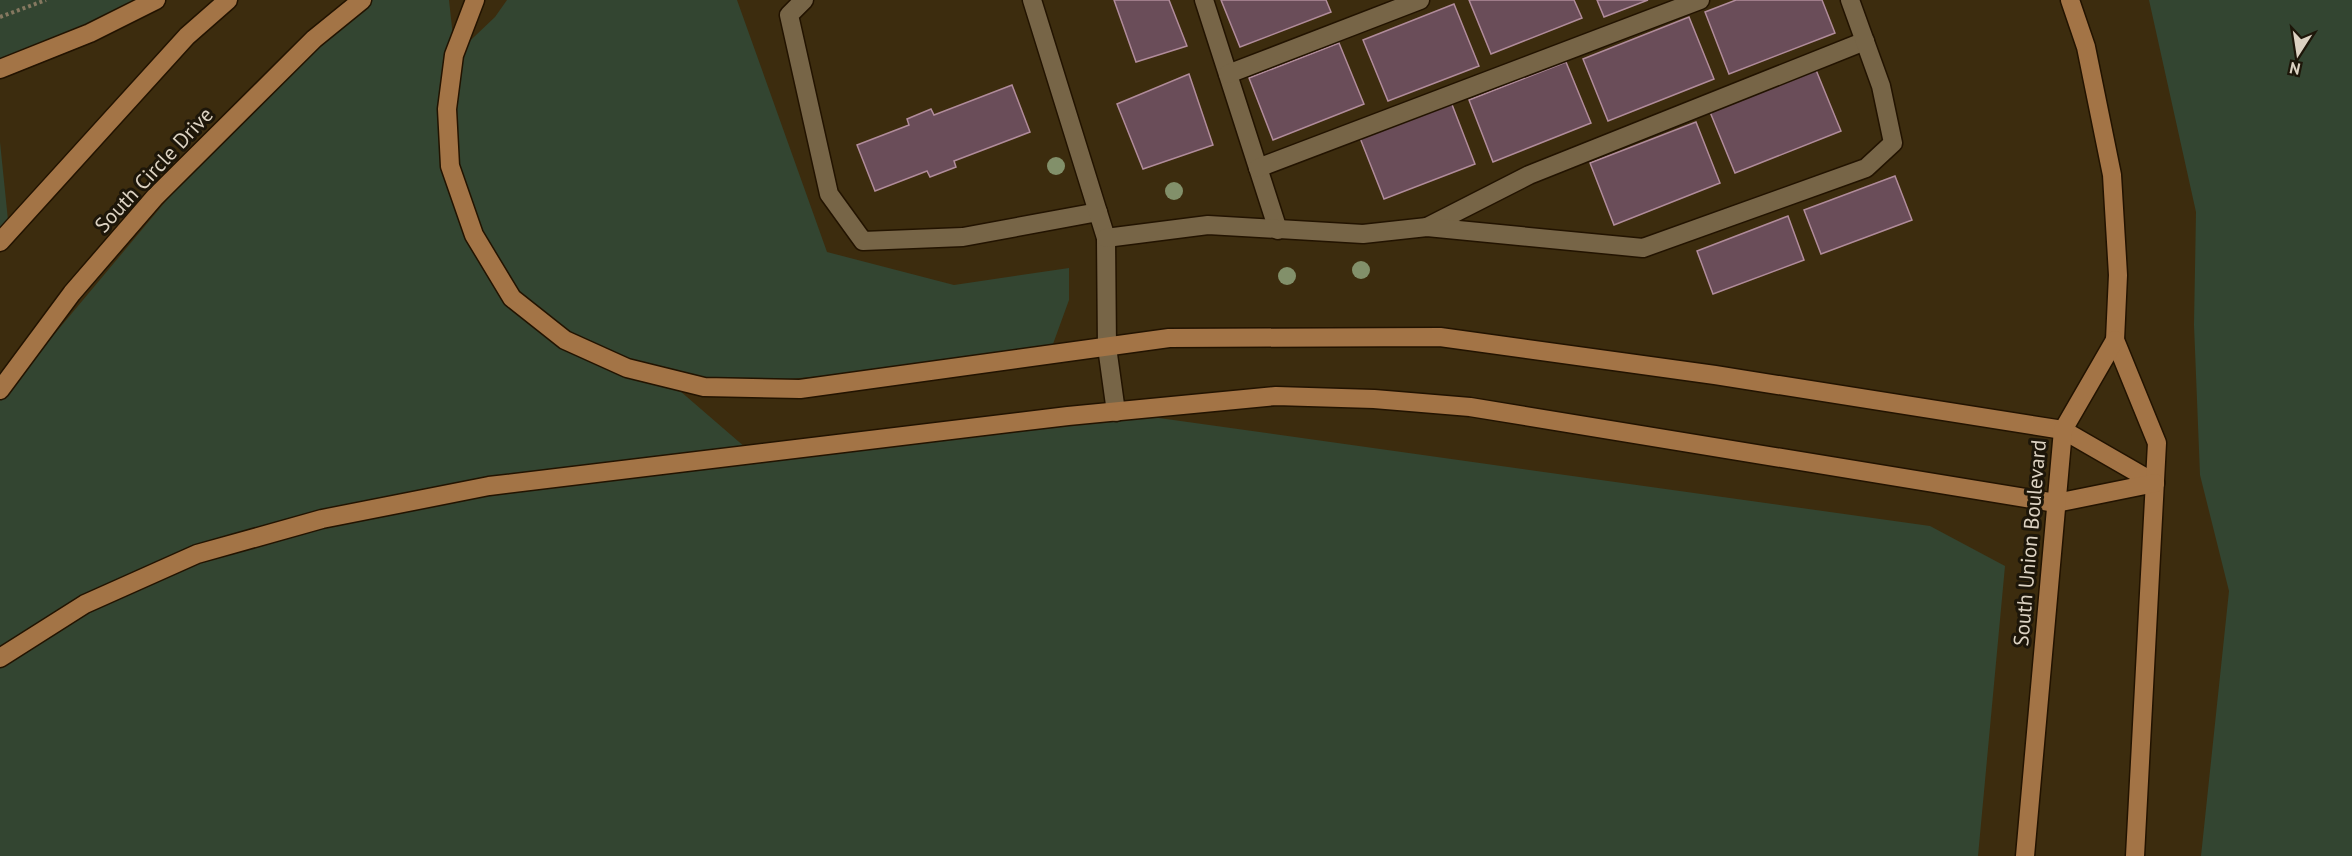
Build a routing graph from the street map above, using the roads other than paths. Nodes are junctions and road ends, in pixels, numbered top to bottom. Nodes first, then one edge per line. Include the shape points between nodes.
1 (156, 0) edge
2 (228, 0) edge
3 (362, 0) edge
4 (475, 0) edge
5 (804, 0) edge
6 (1032, 0) edge
7 (1204, 0) edge
8 (1420, 0) edge
9 (1700, 0) edge
10 (1850, 0) edge
11 (2070, 0) edge
12 (1865, 41) junction
13 (0, 69) edge
14 (1228, 74) junction
15 (1258, 168) junction
16 (1098, 212) junction
17 (1427, 227) junction
18 (1278, 230) junction
19 (1106, 238) junction
20 (0, 242) edge
21 (2115, 340) junction
22 (1107, 347) junction
23 (0, 390) edge
24 (1116, 412) junction
25 (2063, 430) junction
26 (2155, 483) junction
27 (2056, 503) junction
28 (0, 658) edge
29 (2025, 856) edge
30 (2135, 856) edge

1 - 13 main road via 90,33
2 - 20 main road via 187,36
3 - 23 main road, South Circle Drive via 314,39 155,197 72,293
4 - 22 main road via 454,55 447,109 450,166 474,235 512,298 565,340 627,369 704,387 800,389
5 - 16 lane via 789,15 829,194 863,241 963,237
6 - 16 lane
7 - 14 lane
8 - 14 lane
9 - 15 lane
10 - 12 lane
11 - 21 main road via 2086,47 2112,174 2118,275
12 - 17 lane via 1529,175
12 - 17 lane via 1881,86 1893,144 1866,168 1643,248
14 - 15 lane
15 - 18 lane
16 - 19 lane
17 - 18 lane via 1363,234
18 - 19 lane via 1208,225
19 - 22 lane
21 - 25 main road, South Union Boulevard
21 - 26 main road via 2157,443
22 - 24 lane
22 - 25 main road via 1168,338 1440,337 1715,375
24 - 27 main road via 1276,396 1458,406
24 - 28 main road via 489,486 322,519 197,554 85,604
25 - 26 main road
25 - 27 main road, South Union Boulevard
26 - 27 main road
26 - 30 main road
27 - 29 main road, South Union Boulevard

